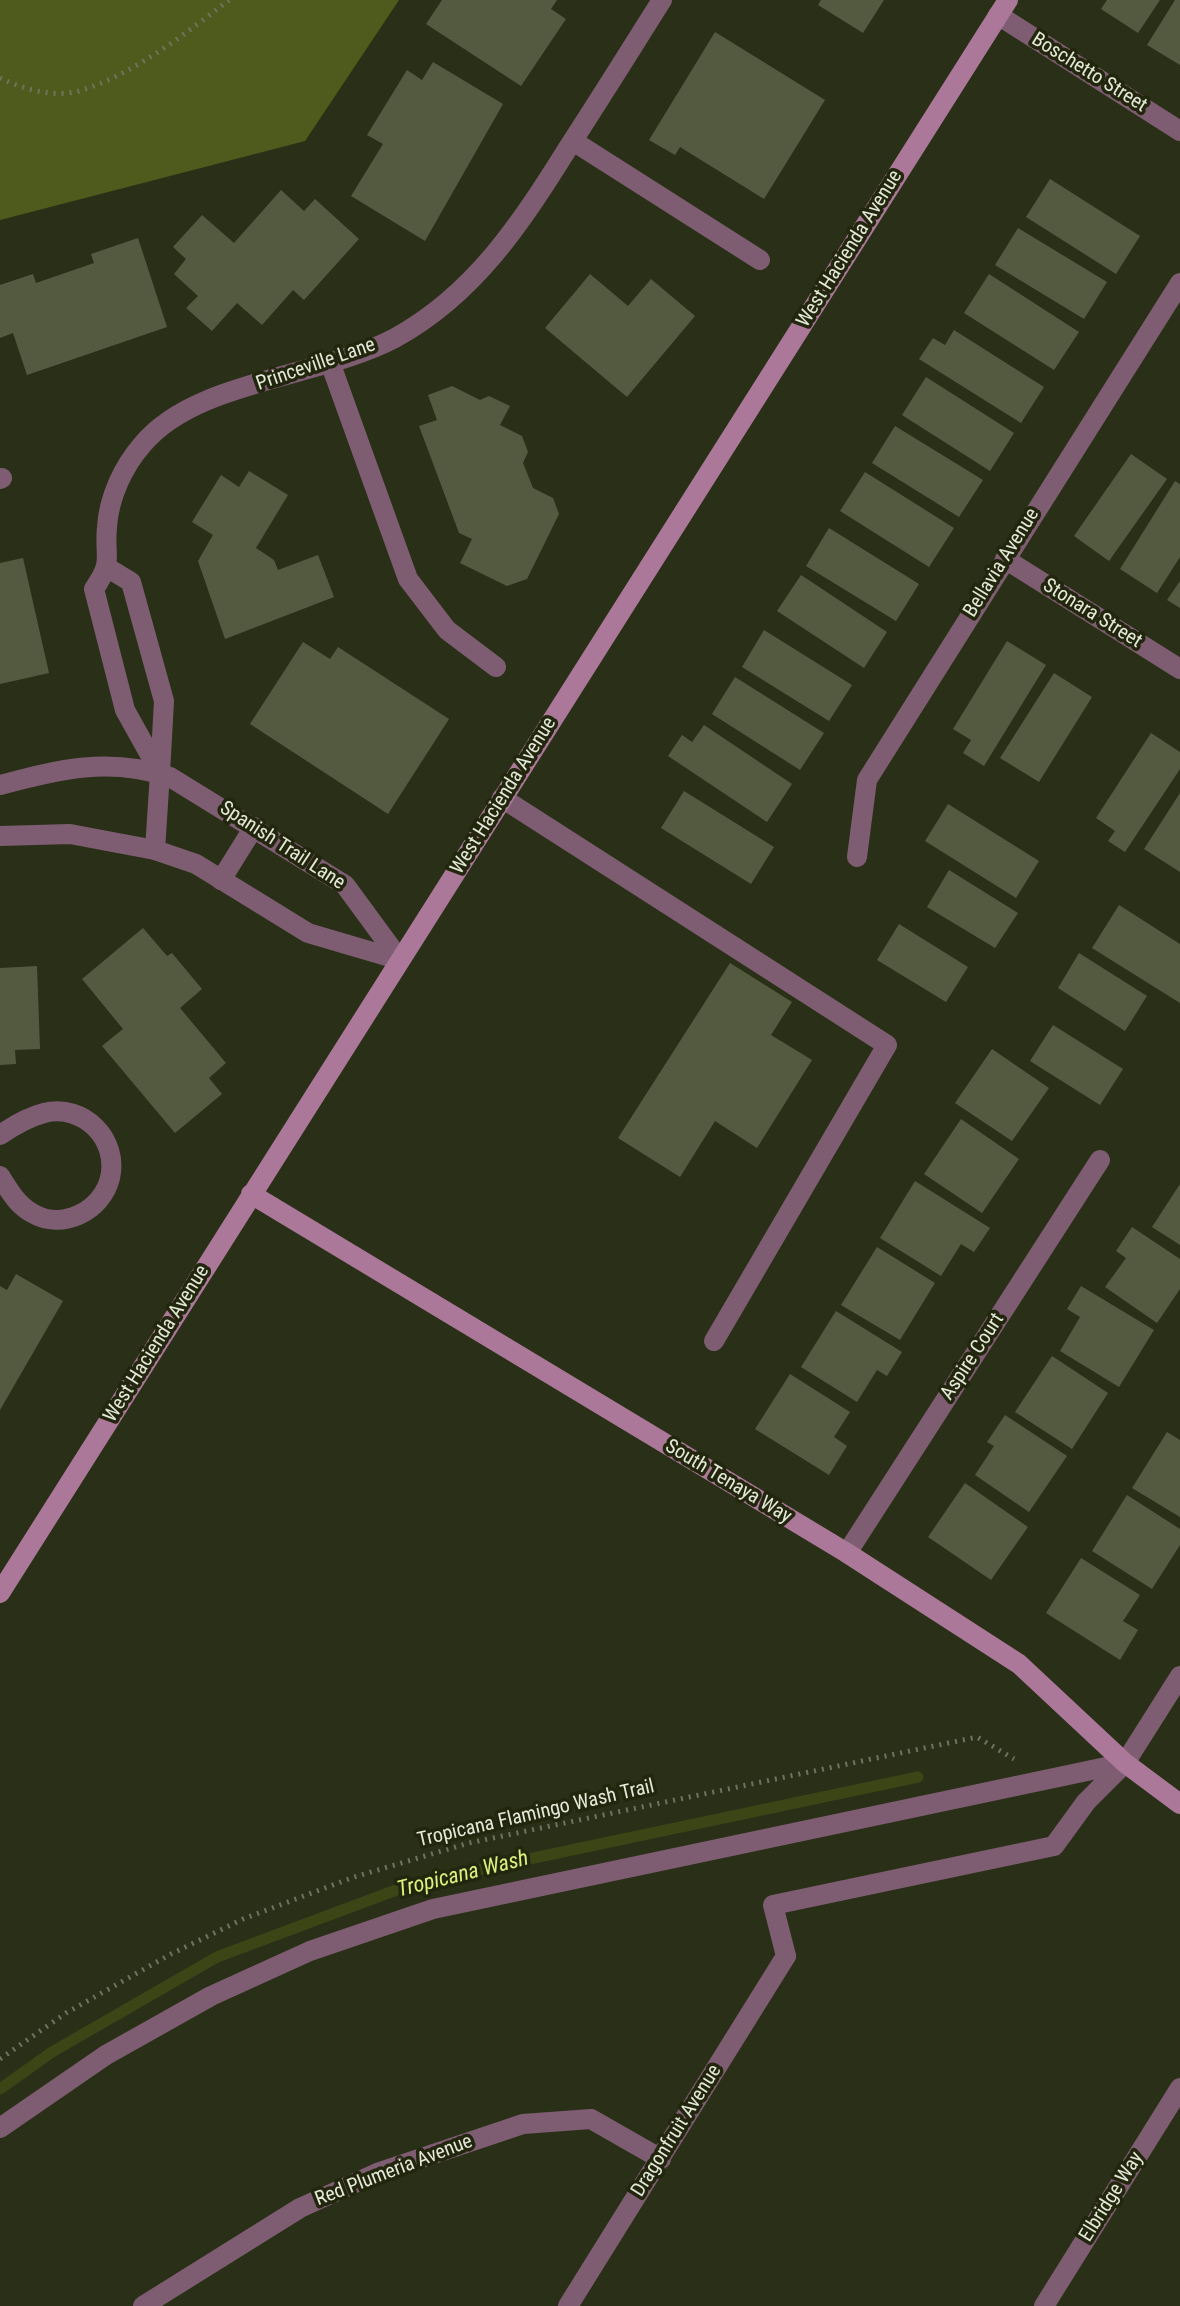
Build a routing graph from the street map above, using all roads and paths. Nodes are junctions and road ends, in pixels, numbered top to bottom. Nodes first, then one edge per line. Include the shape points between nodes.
1 (229, 0) edge
2 (662, 0) edge
3 (1003, 8) edge
4 (0, 78) edge
5 (1180, 131) edge
6 (573, 141) junction
7 (760, 260) dead end
8 (1180, 283) edge
9 (331, 365) junction
10 (1005, 559) junction
11 (108, 568) junction
12 (496, 667) dead end
13 (1180, 669) edge
14 (160, 773) junction
15 (0, 785) edge
16 (502, 798) junction
17 (254, 827) junction
18 (0, 836) edge
19 (155, 850) junction
20 (857, 857) dead end
21 (221, 880) junction
22 (400, 960) junction
23 (0, 1135) edge
24 (1100, 1160) dead end
25 (0, 1176) edge
26 (251, 1194) junction
27 (714, 1341) dead end
28 (847, 1553) junction
29 (0, 1593) edge
30 (1180, 1676) edge
31 (1125, 1763) junction
32 (1047, 1779) junction
33 (1180, 1804) edge
34 (0, 2059) edge
35 (1180, 2088) edge
36 (1172, 2118) edge
37 (0, 2128) edge
38 (661, 2159) junction
39 (143, 2306) edge
40 (568, 2306) edge
41 (1044, 2306) edge

1 - 4 path via 119,73 77,91 42,93
2 - 6 street, Princeville Lane
3 - 5 street, Boschetto Street via 1075,64
3 - 16 main road, West Hacienda Avenue
6 - 7 street
6 - 9 street, Princeville Lane via 511,237 451,300 394,338
8 - 10 street, Bellavia Avenue
9 - 11 street, Princeville Lane via 198,403 158,427 118,483 107,525
9 - 12 street via 408,579 447,630
10 - 13 street, Stonara Street
10 - 20 street, Bellavia Avenue via 867,780
11 - 14 street, Princeville Lane via 94,589 125,710
11 - 14 street via 131,582 164,701
14 - 15 street, Spanish Trail Lane via 95,764
14 - 17 street, Spanish Trail Lane
14 - 19 street
16 - 22 main road, West Hacienda Avenue
16 - 27 street via 887,1045
17 - 21 street
17 - 22 street, Spanish Trail Lane via 345,885
18 - 19 street via 70,834
19 - 21 street via 196,864
21 - 22 street via 308,933
22 - 26 main road, West Hacienda Avenue
23 - 25 street via 45,1113 64,1111 97,1128 108,1143 112,1162 102,1198 71,1218 34,1215 18,1204
24 - 28 street, Aspire Court
26 - 28 main road, South Tenaya Way
26 - 29 main road, West Hacienda Avenue
28 - 31 main road, South Tenaya Way via 1019,1664
30 - 31 street
31 - 32 street
31 - 33 main road, South Tenaya Way
31 - 38 street, Dragonfruit Avenue via 1086,1802 1054,1846 773,1905 786,1956
32 - 34 path, Tropicana Flamingo Wash Trail via 977,1737 430,1853 243,1919 124,1979
32 - 37 street via 433,1909 310,1951 211,1996 106,2055
35 - 36 street, Elbridge Way
36 - 41 street, Elbridge Way
38 - 39 street, Red Plumeria Avenue via 591,2119 523,2124 377,2173 300,2208
38 - 40 street, Dragonfruit Avenue

